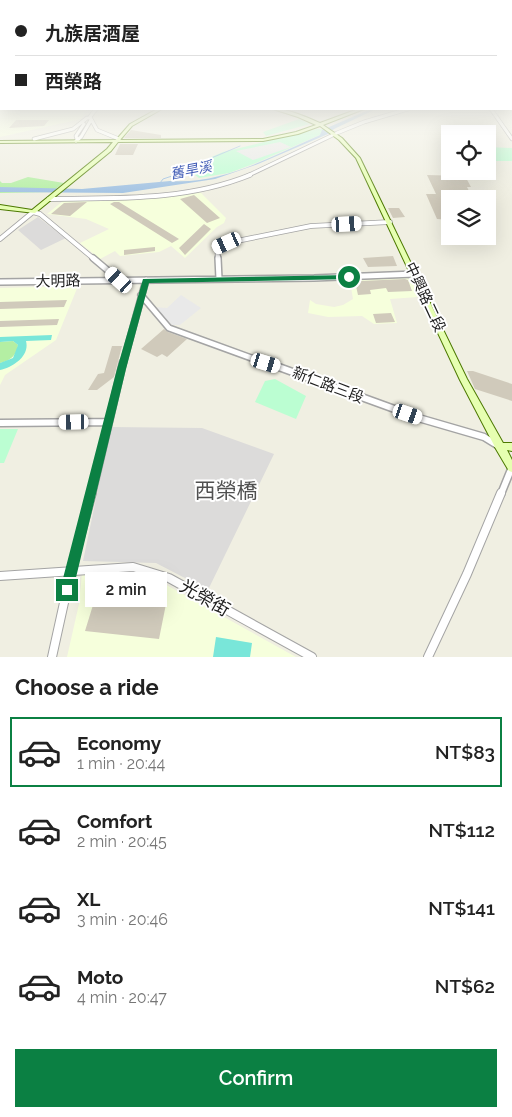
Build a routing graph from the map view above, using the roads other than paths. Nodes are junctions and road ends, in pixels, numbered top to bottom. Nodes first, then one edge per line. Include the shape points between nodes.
1 (0, 140) edge
2 (62, 140) edge
3 (76, 140) junction
4 (118, 140) junction
5 (265, 140) edge
6 (323, 140) edge
7 (343, 140) edge
8 (49, 199) junction
9 (0, 208) edge
10 (34, 212) junction
11 (390, 222) junction
12 (0, 239) edge
13 (415, 274) junction
14 (219, 279) junction
15 (119, 280) junction
16 (146, 280) junction
17 (0, 282) edge
18 (141, 295) junction
19 (108, 422) junction
20 (0, 423) edge
21 (499, 446) junction
22 (512, 447) edge
23 (512, 467) edge
24 (71, 571) junction
25 (0, 576) edge
26 (52, 657) edge
27 (312, 657) edge
28 (428, 657) edge

1 - 3 street
2 - 3 street
3 - 4 street
3 - 4 street
4 - 5 street
4 - 8 street
6 - 8 street via 245,177 200,190 133,199
7 - 11 street, 中興路二段 via 358,158
8 - 10 street
9 - 10 street
10 - 12 street
10 - 15 street
11 - 13 street, 中興路二段
11 - 14 street via 311,226 227,243 217,247
13 - 14 street, 大明路
13 - 21 street, 中興路二段 via 422,295
14 - 16 street, 大明路
15 - 16 street, 大明路
15 - 17 street, 大明路
16 - 18 street
18 - 19 street
18 - 21 street, 新仁路三段 via 169,328 388,407 484,437
19 - 20 street
19 - 24 street
21 - 22 street
21 - 23 street, 中興路二段
23 - 28 street
24 - 25 street, 光榮街
24 - 26 street
24 - 27 street, 光榮街 via 133,568 169,578

